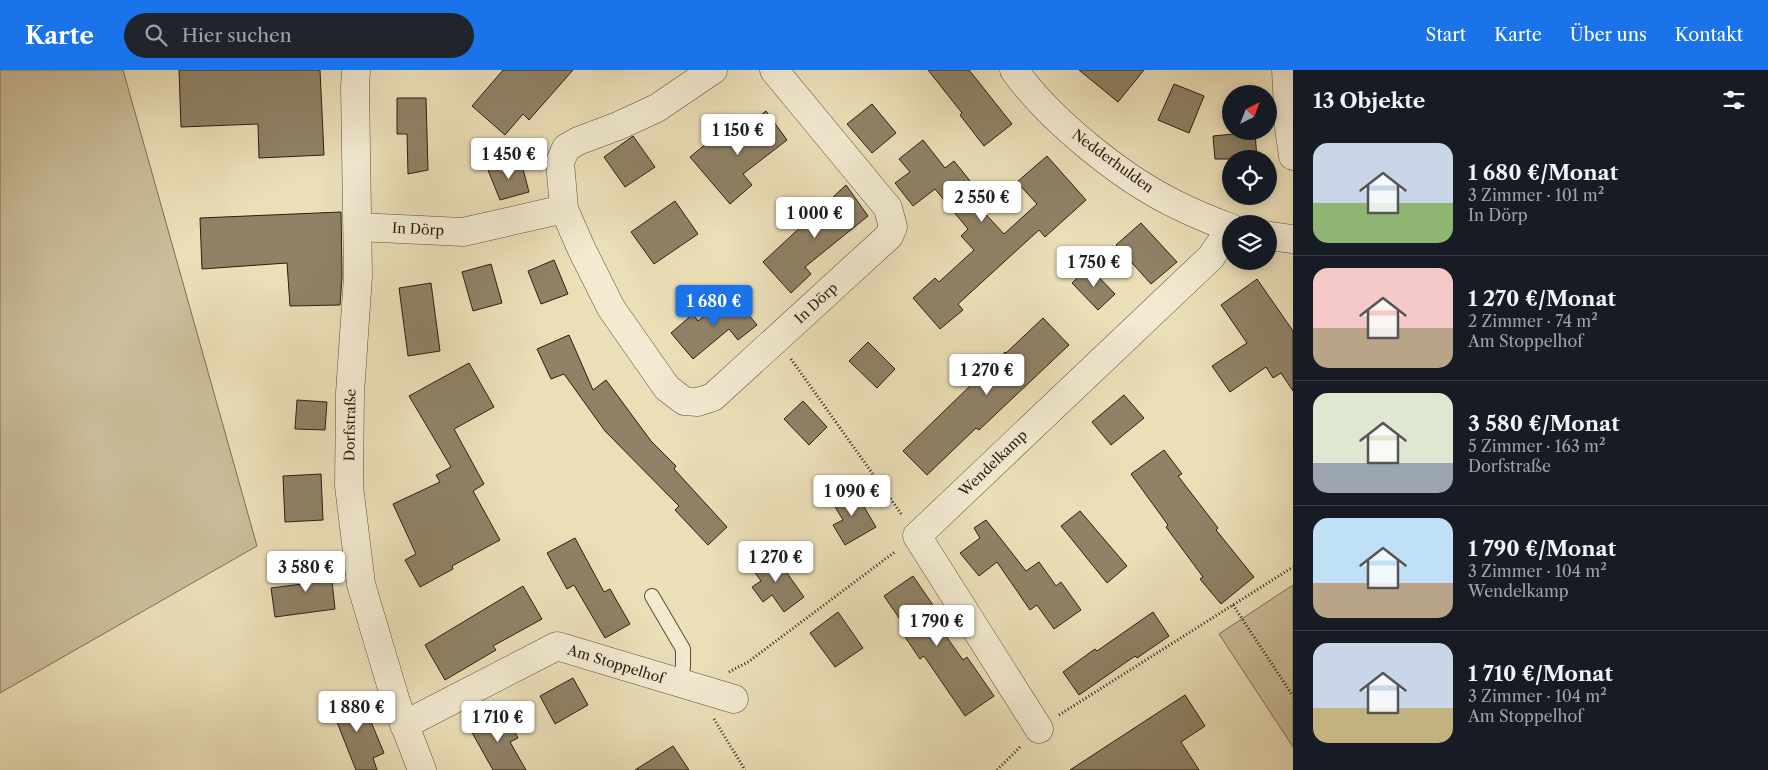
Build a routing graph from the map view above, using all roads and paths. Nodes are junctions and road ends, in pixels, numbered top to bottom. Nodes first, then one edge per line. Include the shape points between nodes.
1 (356, 70) edge
2 (713, 70) edge
3 (774, 70) edge
4 (1014, 70) edge
5 (1288, 72) edge
6 (1293, 156) edge
7 (564, 209) junction
8 (1222, 224) edge
9 (358, 227) junction
10 (1277, 237) edge
11 (1293, 239) edge
12 (1222, 241) edge
13 (777, 339) junction
14 (917, 536) junction
15 (1293, 567) edge
16 (652, 596) dead end
17 (1233, 605) junction
18 (687, 686) junction
19 (1293, 696) edge
20 (734, 700) dead end
21 (404, 726) junction
22 (1039, 729) junction
23 (422, 770) edge
24 (745, 770) edge
25 (997, 770) edge

1 - 9 street, Dorfstraße
2 - 7 street, In Dörp via 657,108 566,148 560,162
3 - 13 street, In Dörp via 888,208 893,227 889,236
4 - 8 street, Nedderhulden via 1029,91 1078,138 1127,175 1174,204
5 - 6 street
7 - 9 street, In Dörp via 463,232
7 - 13 street, In Dörp via 611,308 667,388 684,401 698,402 713,397
9 - 21 street, Dorfstraße via 349,486 361,584
10 - 11 street
12 - 14 street, Wendelkamp via 1211,257
13 - 14 path
14 - 18 path via 748,662
14 - 22 street
15 - 17 path
16 - 18 lane via 683,650
17 - 19 path
17 - 22 path
18 - 20 street, Am Stoppelhof
18 - 21 street, Am Stoppelhof via 557,646
18 - 24 path
21 - 23 street, Dorfstraße
22 - 25 path

